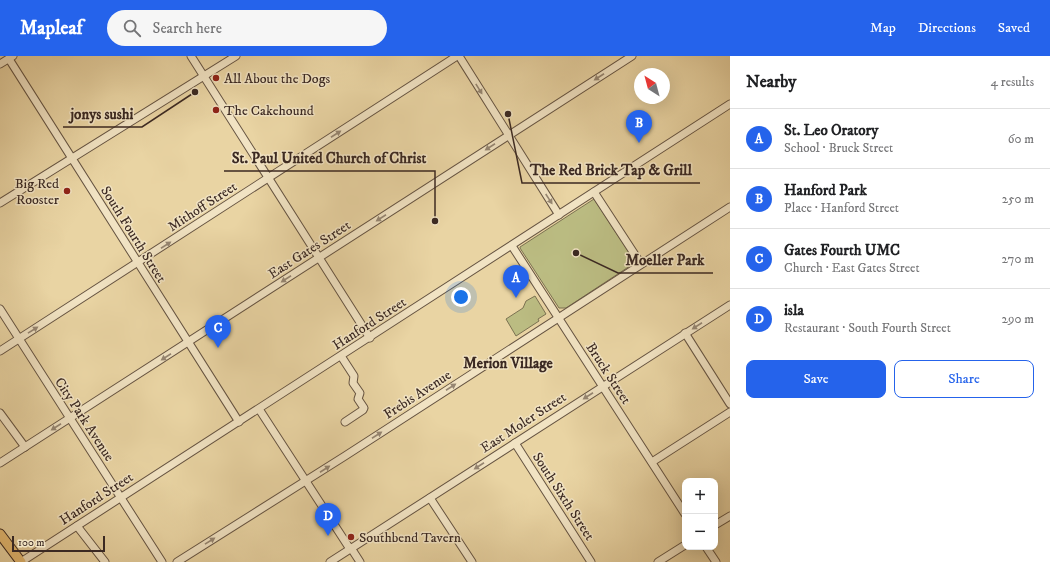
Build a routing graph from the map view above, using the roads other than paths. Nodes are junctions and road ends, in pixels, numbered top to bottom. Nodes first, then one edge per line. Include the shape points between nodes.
1 (191, 56) edge
2 (236, 56) edge
3 (458, 56) edge
4 (632, 56) edge
5 (11, 58) edge
6 (0, 64) edge
7 (204, 76) junction
8 (730, 104) edge
9 (508, 136) junction
10 (71, 159) junction
11 (268, 178) junction
12 (594, 192) junction
13 (0, 203) edge
14 (730, 206) edge
15 (559, 215) junction
16 (512, 246) junction
17 (319, 258) junction
18 (137, 263) junction
19 (641, 264) junction
20 (730, 305) edge
21 (0, 309) edge
22 (558, 318) junction
23 (685, 333) junction
24 (370, 338) junction
25 (18, 339) junction
26 (188, 343) junction
27 (0, 351) edge
28 (341, 356) junction
29 (603, 386) junction
30 (730, 404) edge
31 (259, 409) junction
32 (730, 412) edge
33 (0, 413) edge
34 (70, 418) junction
35 (239, 422) junction
36 (345, 422) dead end
37 (515, 443) junction
38 (25, 447) junction
39 (652, 462) junction
40 (0, 463) edge
41 (305, 481) junction
42 (121, 498) junction
43 (430, 498) junction
44 (682, 509) edge
45 (730, 516) edge
46 (718, 523) edge
47 (77, 526) junction
48 (0, 534) edge
49 (682, 547) edge
50 (351, 549) junction
51 (708, 550) edge
52 (21, 562) edge
53 (105, 562) edge
54 (162, 562) edge
55 (178, 562) edge
56 (330, 562) edge
57 (360, 562) edge
58 (472, 562) edge
59 (591, 562) edge
60 (658, 562) edge
61 (716, 562) edge

1 - 7 street
2 - 7 street
3 -> 9 street
11 -> 3 street, Mithoff Street
4 -> 9 street, East Gates Street
5 - 6 street
5 - 10 street, South Fourth Street
7 - 10 street
7 - 11 street
8 - 12 street, Hanford Street
9 -> 15 street
9 -> 17 street, East Gates Street
10 - 13 street
10 - 18 street, South Fourth Street
11 - 17 street
18 -> 11 street, Mithoff Street
12 - 15 street, Hanford Street
12 - 19 street
14 - 19 street, Frebis Avenue
15 - 16 street, Hanford Street
16 - 22 street, Bruck Street
16 - 24 street, Hanford Street
17 - 24 street
17 -> 26 street, East Gates Street
25 -> 18 street, Mithoff Street
18 - 26 street, South Fourth Street
19 - 22 street, Frebis Avenue
20 -> 23 street, East Moler Street
21 - 25 street, City Park Avenue
22 - 29 street, Bruck Street
41 -> 22 street, Frebis Avenue
23 - 29 street, East Moler Street
23 - 30 street
24 - 28 street, Hanford Street
25 - 27 street, Mithoff Street
25 - 34 street, City Park Avenue
26 -> 34 street, East Gates Street
26 - 35 street, South Fourth Street
28 - 31 street, Hanford Street
28 - 36 street via 354,376 353,383 360,393 358,399 364,408
29 -> 37 street, East Moler Street
29 - 39 street, Bruck Street
31 - 35 street, Hanford Street
31 - 41 street
32 - 39 street
33 - 38 street
34 -> 38 street, East Gates Street
34 - 42 street, City Park Avenue
35 - 42 street, Hanford Street
37 -> 43 street, East Moler Street
37 - 59 street, South Sixth Street
38 - 40 street, East Gates Street
39 - 44 street, Bruck Street
41 - 50 street
55 -> 41 street, Frebis Avenue
42 - 47 street, Hanford Street
42 - 54 street, City Park Avenue
43 - 50 street, East Moler Street
43 - 58 street
45 - 46 street
47 - 52 street, Hanford Street
47 - 53 street
48 - 52 main road
49 - 60 street
50 - 56 street, East Moler Street
50 - 57 street
51 - 61 street

